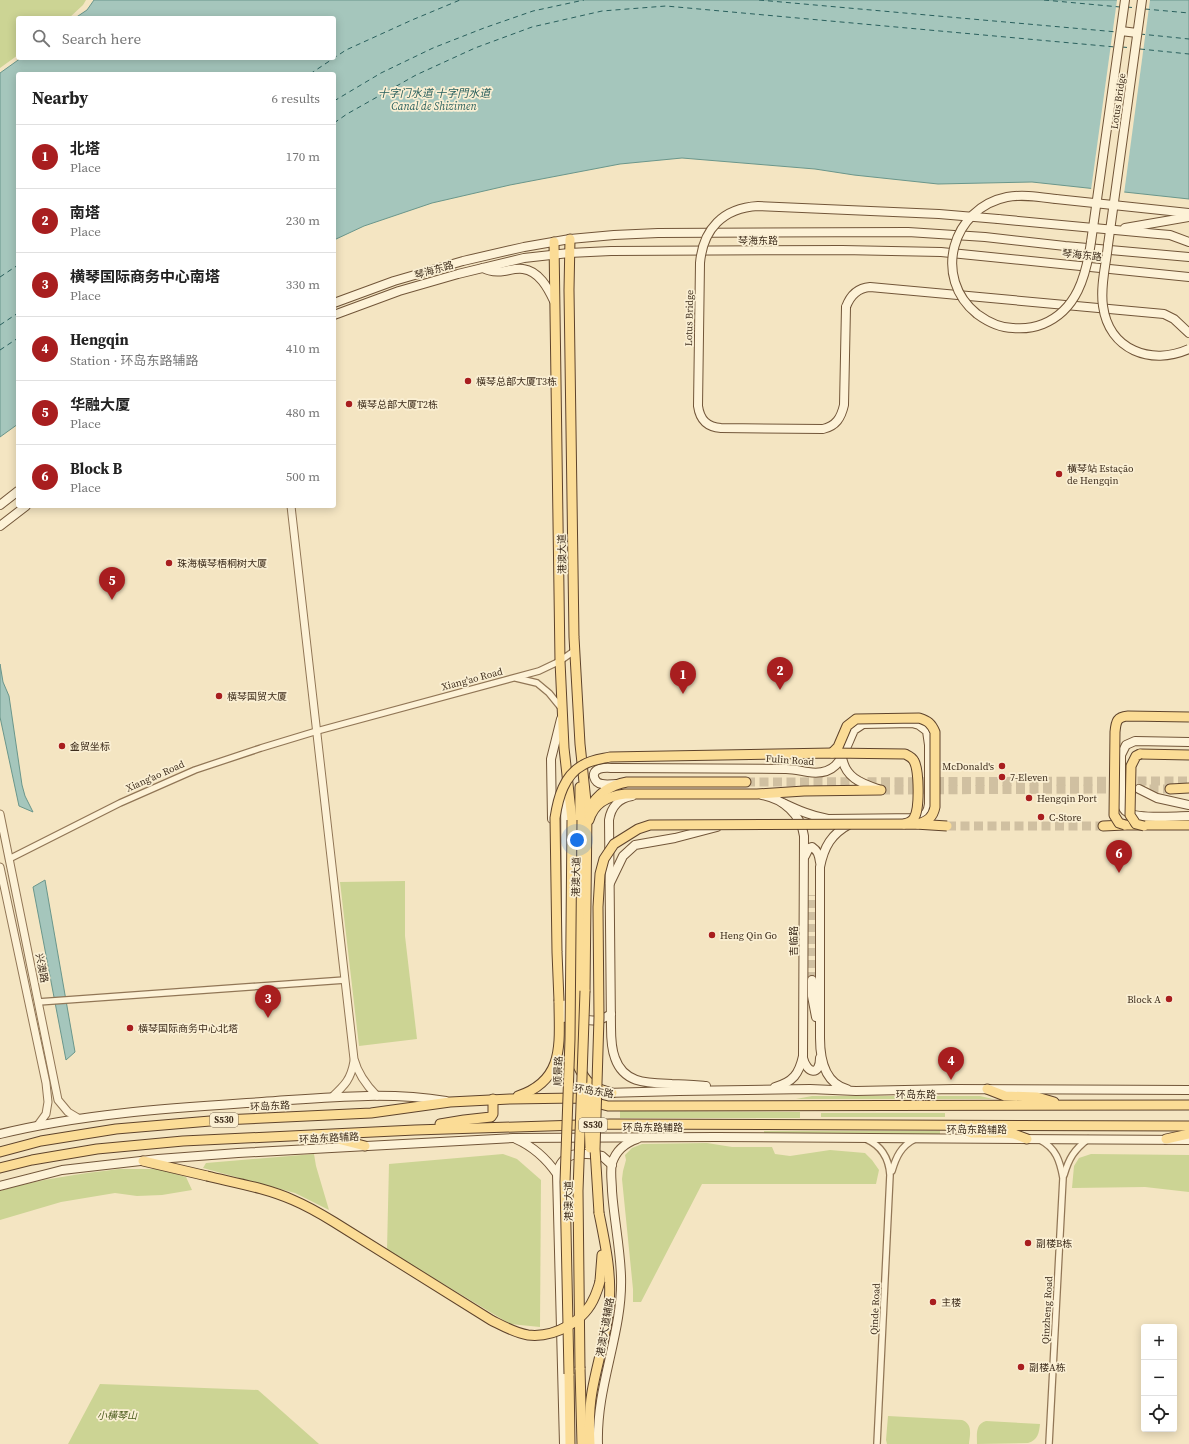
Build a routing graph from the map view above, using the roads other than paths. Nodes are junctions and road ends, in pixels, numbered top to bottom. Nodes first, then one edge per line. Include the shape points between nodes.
1 (1125, 0) edge
2 (1142, 0) edge
3 (1121, 31) junction
4 (1137, 33) junction
5 (1189, 213) edge
6 (1189, 217) edge
7 (1108, 230) junction
8 (570, 239) junction
9 (554, 242) junction
10 (1189, 242) edge
11 (569, 253) junction
12 (554, 255) junction
13 (1189, 257) edge
14 (482, 268) junction
15 (1189, 277) edge
16 (554, 301) junction
17 (336, 302) edge
18 (336, 315) edge
19 (1189, 333) edge
20 (1189, 348) edge
21 (16, 493) edge
22 (0, 505) edge
23 (23, 508) edge
24 (291, 508) edge
25 (0, 526) edge
26 (574, 651) junction
27 (560, 661) junction
28 (514, 678) junction
29 (562, 711) junction
30 (1189, 717) edge
31 (317, 731) junction
32 (1189, 742) edge
33 (580, 744) junction
34 (564, 751) junction
35 (832, 753) junction
36 (1189, 755) edge
37 (842, 757) junction
38 (746, 782) tunnel mouth
39 (618, 784) junction
40 (1139, 789) dead end
41 (1170, 789) tunnel mouth
42 (1189, 789) edge
43 (881, 790) joint
44 (757, 794) junction
45 (642, 795) junction
46 (782, 803) junction
47 (1189, 805) edge
48 (587, 811) junction
49 (0, 814) edge
50 (1189, 816) edge
51 (863, 819) junction
52 (915, 824) junction
53 (725, 825) junction
54 (896, 825) junction
55 (1125, 825) junction
56 (1189, 825) edge
57 (947, 826) tunnel mouth
58 (1103, 826) tunnel mouth
59 (1144, 826) junction
60 (587, 832) junction
61 (9, 860) junction
62 (803, 862) junction
63 (0, 866) edge
64 (820, 867) junction
65 (609, 885) junction
66 (345, 980) junction
67 (812, 980) tunnel mouth
68 (585, 991) junction
69 (38, 1002) junction
70 (562, 1004) junction
71 (611, 1014) junction
72 (820, 1038) junction
73 (570, 1039) joint
74 (557, 1056) junction
75 (803, 1056) junction
76 (820, 1056) junction
77 (354, 1059) junction
78 (987, 1089) junction
79 (744, 1090) junction
80 (763, 1090) junction
81 (1189, 1090) edge
82 (856, 1091) junction
83 (612, 1093) junction
84 (377, 1096) junction
85 (332, 1097) junction
86 (577, 1098) junction
87 (493, 1099) junction
88 (510, 1099) junction
89 (450, 1102) junction
90 (568, 1104) joint
91 (1065, 1105) junction
92 (1189, 1105) edge
93 (78, 1118) junction
94 (952, 1124) junction
95 (38, 1125) junction
96 (1189, 1126) edge
97 (415, 1130) junction
98 (0, 1134) edge
99 (1189, 1134) edge
100 (321, 1135) junction
101 (513, 1138) junction
102 (640, 1138) junction
103 (863, 1138) junction
104 (916, 1139) junction
105 (1027, 1139) junction
106 (1037, 1139) junction
107 (1088, 1139) junction
108 (1166, 1139) junction
109 (1189, 1140) edge
110 (365, 1146) junction
111 (0, 1152) edge
112 (143, 1161) junction
113 (612, 1165) junction
114 (0, 1168) edge
115 (557, 1174) junction
116 (890, 1175) junction
117 (1063, 1178) junction
118 (0, 1186) edge
119 (599, 1213) junction
120 (564, 1444) edge
121 (570, 1444) edge
122 (582, 1444) edge
123 (590, 1444) edge
124 (598, 1444) edge
125 (876, 1444) edge
126 (1049, 1444) edge

1 - 3 main road, Lotus Bridge
2 - 4 main road, Lotus Bridge
3 - 4 main road
3 - 5 main road, Lotus Bridge, bridge via 1104,148 1099,187 1097,203 1096,211 1094,227 1089,256 1083,282 1072,301 1059,315 1043,324 1030,328 1009,328 990,322 973,310 956,286 952,258 960,230 969,217 982,206 1000,199 1030,196 1042,198 1087,202 1095,203 1103,204 1111,205
4 - 20 main road, Lotus Bridge, bridge via 1104,280 1105,317 1123,344 1138,352 1163,356
6 - 7 main road, Lotus Bridge
7 - 10 main road, Lotus Bridge via 1170,235
7 - 19 main road, Lotus Bridge, bridge via 931,214 758,206 732,212 721,218 709,231 700,254 698,406 701,417 714,428 823,429 835,424 844,406 846,307 848,300 862,288 1160,313 1174,319
8 - 9 main road, 琴海东路
8 - 11 main road, 港澳大道
8 - 13 main road, 琴海东路 via 658,233 908,232
9 - 12 main road
9 - 17 main road, 琴海东路 via 463,261 394,281
11 - 12 main road, 琴海东路
11 - 15 main road, 琴海东路 via 673,250 935,251
11 - 26 main road, 港澳大道
12 - 14 main road, 琴海东路 via 524,258
12 - 16 main road, 港澳大道
14 - 16 main road via 488,271 532,271 547,288
14 - 18 main road, 琴海东路 via 399,291
16 - 27 main road, 港澳大道
21 - 22 main road
23 - 25 main road
24 - 31 street
26 - 27 street, Xiang'ao Road
26 - 33 main road, 港澳大道
27 - 28 street, Xiang'ao Road via 539,671
27 - 29 main road, 港澳大道
28 - 29 street via 537,683 549,693
28 - 31 street, Xiang'ao Road
29 - 34 main road, 港澳大道
29 - 74 main road via 551,760
30 - 55 main road, bridge via 1128,716 1117,719 1114,815 1119,823
31 - 61 street, Xiang'ao Road via 195,770 120,803
31 - 66 street
32 - 50 main road via 1135,741 1126,745 1121,755 1121,802 1127,812 1135,816
33 - 48 main road, 港澳大道
33 - 83 main road via 578,1066 584,1079 592,1086
34 - 70 main road via 566,949
34 - 73 main road, 港澳大道, bridge via 572,820
35 - 52 main road, bridge via 838,747 847,726 856,719 918,718 931,724 934,732 934,814 930,819
35 - 54 main road, bridge via 910,756 917,766 918,773 917,809 912,821
35 - 70 main road, bridge via 610,757 583,764 576,770 562,789 555,818 557,952
36 - 59 main road, bridge via 1140,754 1133,760 1130,815 1136,824
37 - 39 main road, Fulin Road via 831,770 818,772 786,769 615,768 599,768 595,771 593,776 597,782
37 - 43 main road via 850,775
37 - 51 main road, Fulin Road via 854,730 862,724 912,723 919,724 927,731 928,811 919,818
38 - 39 main road, Fulin Road
39 - 48 main road, Fulin Road via 601,793
40 - 47 main road via 1157,798
41 - 42 main road
43 - 44 main road
44 - 45 main road
44 - 46 main road, 吉临路
45 - 60 main road via 625,794 607,798 598,804 591,813
45 - 65 main road via 622,799 610,812
46 - 51 main road, Fulin Road via 828,819
46 - 62 main road, 吉临路 via 793,812 803,829
48 - 60 main road, 港澳大道
49 - 61 street, 兴澳路
51 - 64 main road via 841,829 830,840 825,847
52 - 54 main road, bridge
52 - 57 main road, bridge
53 - 54 main road, bridge
53 - 65 main road via 635,845 623,856
53 - 119 main road, bridge via 650,825 638,829 614,844 604,859 600,874 598,907 596,1149
55 - 58 main road
55 - 59 main road, bridge
56 - 59 main road
60 - 68 main road, 港澳大道
61 - 63 street
61 - 69 street, 兴澳路
62 - 64 main road via 806,852 812,847 819,854
62 - 75 main road, 吉临路
63 - 95 street, 兴澳路 via 46,1082 46,1114
64 - 72 main road
65 - 71 main road
66 - 69 street
66 - 77 street
67 - 72 main road via 812,996
68 - 119 main road, bridge via 590,1146
68 - 122 main road, 港澳大道, bridge via 578,1191
69 - 93 street, 兴澳路 via 58,1100 68,1112
70 - 71 main road via 578,1018 602,1020
70 - 74 main road
71 - 79 main road via 611,1044 620,1068 627,1076 644,1083 689,1084
72 - 76 main road
73 - 90 main road, 顺景路, bridge
74 - 88 main road via 552,1070 535,1089
75 - 76 main road via 806,1067 814,1071 820,1066
75 - 80 main road, 吉临路 via 799,1071 794,1077 781,1086
76 - 82 main road via 824,1070 834,1082 843,1088
77 - 84 street via 360,1076
77 - 85 street via 349,1080
78 - 81 main road
78 - 82 main road
78 - 91 main road via 1005,1096 1037,1097
79 - 80 main road
79 - 83 main road
80 - 82 main road
83 - 86 main road
84 - 85 main road
84 - 89 main road via 424,1097
85 - 93 main road via 161,1109
86 - 88 main road, 环岛东路
86 - 91 main road, 环岛东路 / S530 via 608,1106
87 - 88 main road, 环岛东路
87 - 89 main road, 环岛东路
87 - 97 main road via 491,1117
89 - 111 main road, 环岛东路 / S530 via 371,1113 222,1120 116,1129 41,1141
90 - 121 main road, 港澳大道, bridge via 565,1182
91 - 92 main road, 环岛东路 / S530
93 - 95 main road
94 - 96 main road, S530
94 - 97 main road, S530 via 610,1124
94 - 105 main road via 967,1132 1006,1133
95 - 98 main road
97 - 100 main road, S530
99 - 108 main road
100 - 110 main road
100 - 114 main road, S530 via 183,1141 97,1148
101 - 102 main road, 环岛东路辅路
101 - 110 main road, 环岛东路辅路
101 - 115 main road via 537,1151
102 - 103 main road, 环岛东路辅路
102 - 113 main road via 630,1141 620,1149
103 - 104 main road, 环岛东路辅路
103 - 116 street via 876,1144 883,1152 888,1161
104 - 105 main road, 环岛东路辅路
104 - 116 street via 909,1142 899,1153
105 - 106 main road, 环岛东路辅路
106 - 107 main road, 环岛东路辅路
106 - 117 street via 1054,1151 1061,1162
107 - 108 main road, 环岛东路辅路
107 - 117 street via 1074,1151
108 - 109 main road, 环岛东路辅路
110 - 112 main road, 环岛东路辅路
112 - 118 main road, 环岛东路辅路 via 62,1170
112 - 119 main road, bridge via 246,1185 276,1194 313,1210 491,1320 529,1335 555,1331 576,1321 595,1296 600,1281 602,1260
113 - 115 main road via 602,1156 576,1154 564,1158
113 - 124 main road, 港澳大道辅路 via 621,1276 620,1304 602,1391
115 - 120 main road
116 - 125 street, Qinde Road
117 - 126 street, Qinzheng Road
119 - 123 main road via 610,1290 608,1318 592,1392

